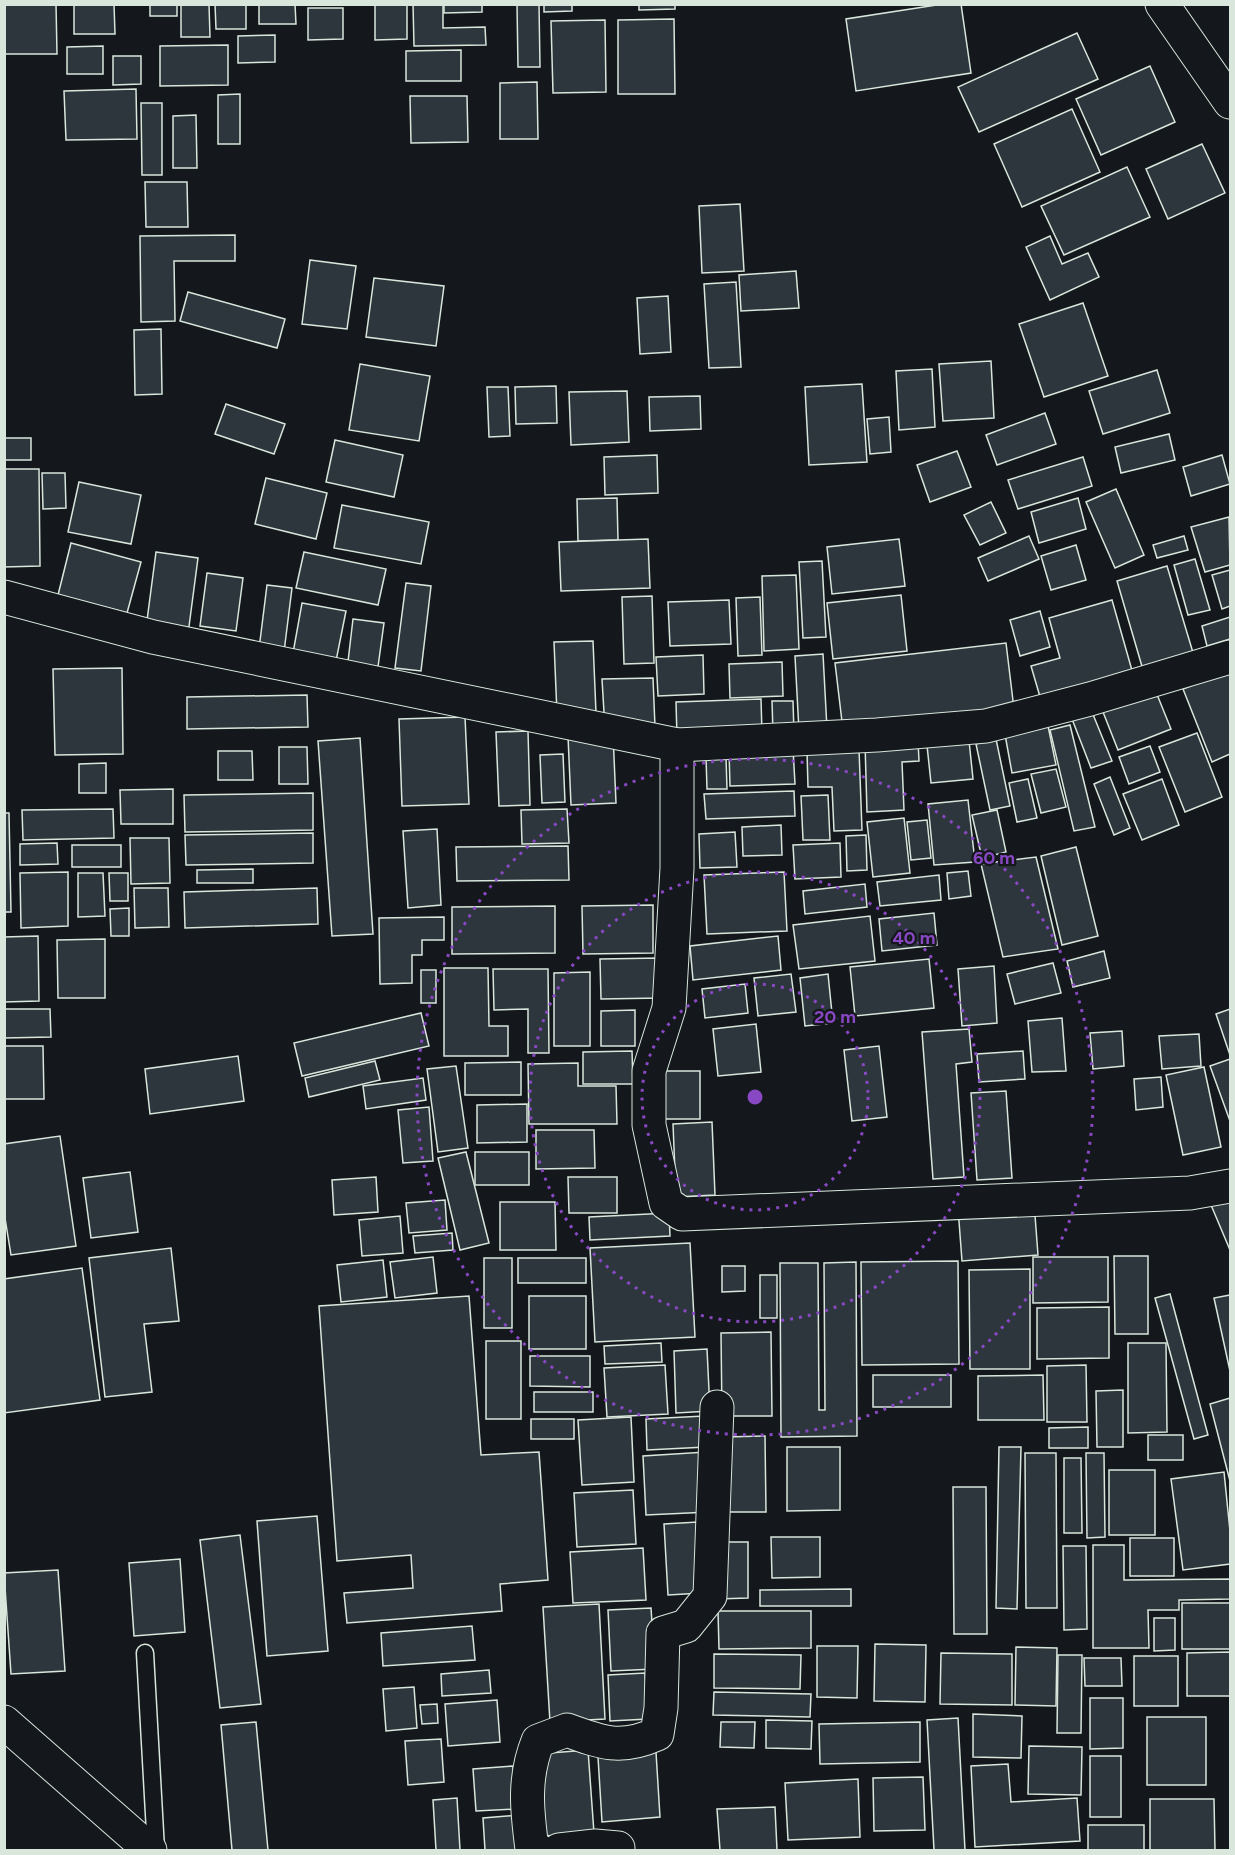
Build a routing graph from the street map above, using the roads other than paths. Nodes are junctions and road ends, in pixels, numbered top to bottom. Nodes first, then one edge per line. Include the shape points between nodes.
1 (1162, 4) edge
2 (1230, 102) edge
3 (4, 597) edge
4 (1230, 657) edge
5 (677, 745) junction
6 (1230, 1186) edge
7 (717, 1407) dead end
8 (145, 1653) dead end
9 (4, 1722) edge
10 (150, 1851) edge
11 (156, 1851) edge
12 (538, 1851) edge
13 (559, 1851) edge
14 (618, 1851) edge

1 - 2 main road
3 - 5 main road via 153,637
4 - 5 main road via 986,726
5 - 6 main road via 677,868 669,1008 649,1071 649,1125 666,1203 682,1214 1178,1193
7 - 12 main road via 710,1596 686,1626 663,1633 662,1708 657,1734 641,1741 605,1744 567,1730 538,1741 528,1766 528,1815 532,1849
8 - 11 lane
9 - 10 main road
13 - 14 main road via 595,1846

